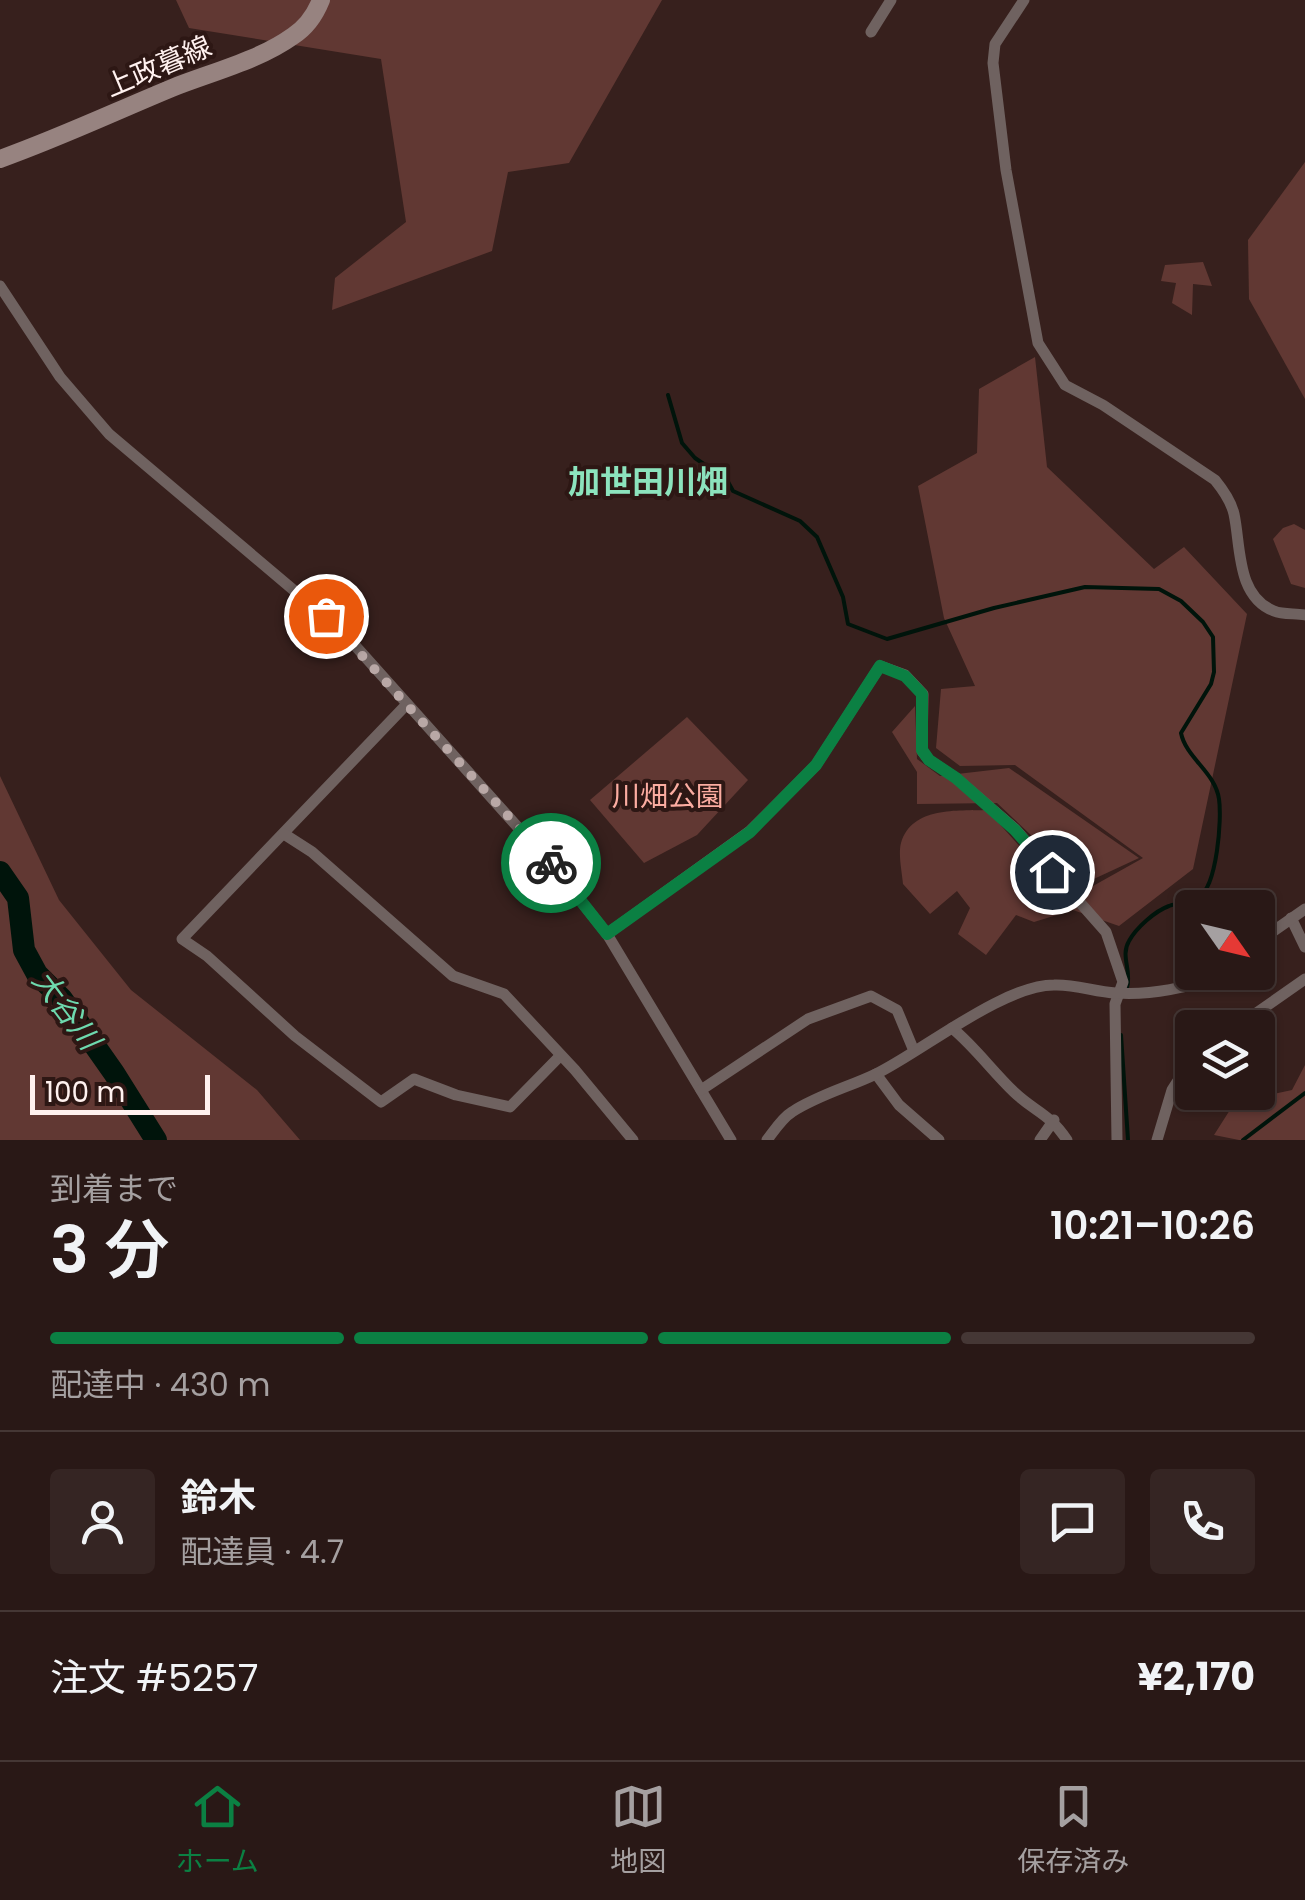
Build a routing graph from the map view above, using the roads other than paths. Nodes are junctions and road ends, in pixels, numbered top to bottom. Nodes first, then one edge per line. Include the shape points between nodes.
1 (321, 0) edge
2 (891, 0) edge
3 (1024, 0) edge
4 (870, 32) dead end
5 (0, 160) edge
6 (0, 286) edge
7 (1305, 615) edge
8 (407, 704) junction
9 (284, 834) junction
10 (1305, 909) edge
11 (1291, 918) junction
12 (1275, 930) edge
13 (607, 934) junction
14 (1305, 947) edge
15 (1305, 979) edge
16 (1175, 986) edge
17 (1118, 993) junction
18 (1260, 1010) edge
19 (952, 1028) junction
20 (914, 1051) junction
21 (560, 1056) junction
22 (876, 1074) junction
23 (1175, 1085) edge
24 (701, 1090) junction
25 (1054, 1120) junction
26 (633, 1140) edge
27 (731, 1140) edge
28 (766, 1140) edge
29 (939, 1140) edge
30 (1040, 1140) edge
31 (1067, 1140) edge
32 (1117, 1140) edge
33 (1157, 1140) edge

1 - 5 street, 上政暮線 via 295,35 268,50
2 - 4 street
3 - 7 street via 995,44 993,63 1038,343 1065,385 1216,480 1234,512 1248,586 1275,612
6 - 8 street via 60,377 109,434 331,621
8 - 9 street
8 - 13 street
9 - 21 street via 453,976 504,994
9 - 21 street via 182,939 294,1036 381,1102 414,1079 510,1107
10 - 11 street
11 - 12 street
11 - 14 street
13 - 17 street via 750,832 816,765 880,666 905,676 922,694 922,750 929,760 1015,830 1106,932 1124,982
13 - 24 street
15 - 18 street
16 - 17 street
17 - 19 street via 1052,984
17 - 32 street
19 - 20 street
19 - 25 street via 1016,1094
20 - 22 street
20 - 24 street via 897,1010 872,996 808,1019
21 - 26 street
22 - 28 street via 789,1114
22 - 29 street
23 - 33 street
24 - 27 street
25 - 30 street
25 - 31 street

